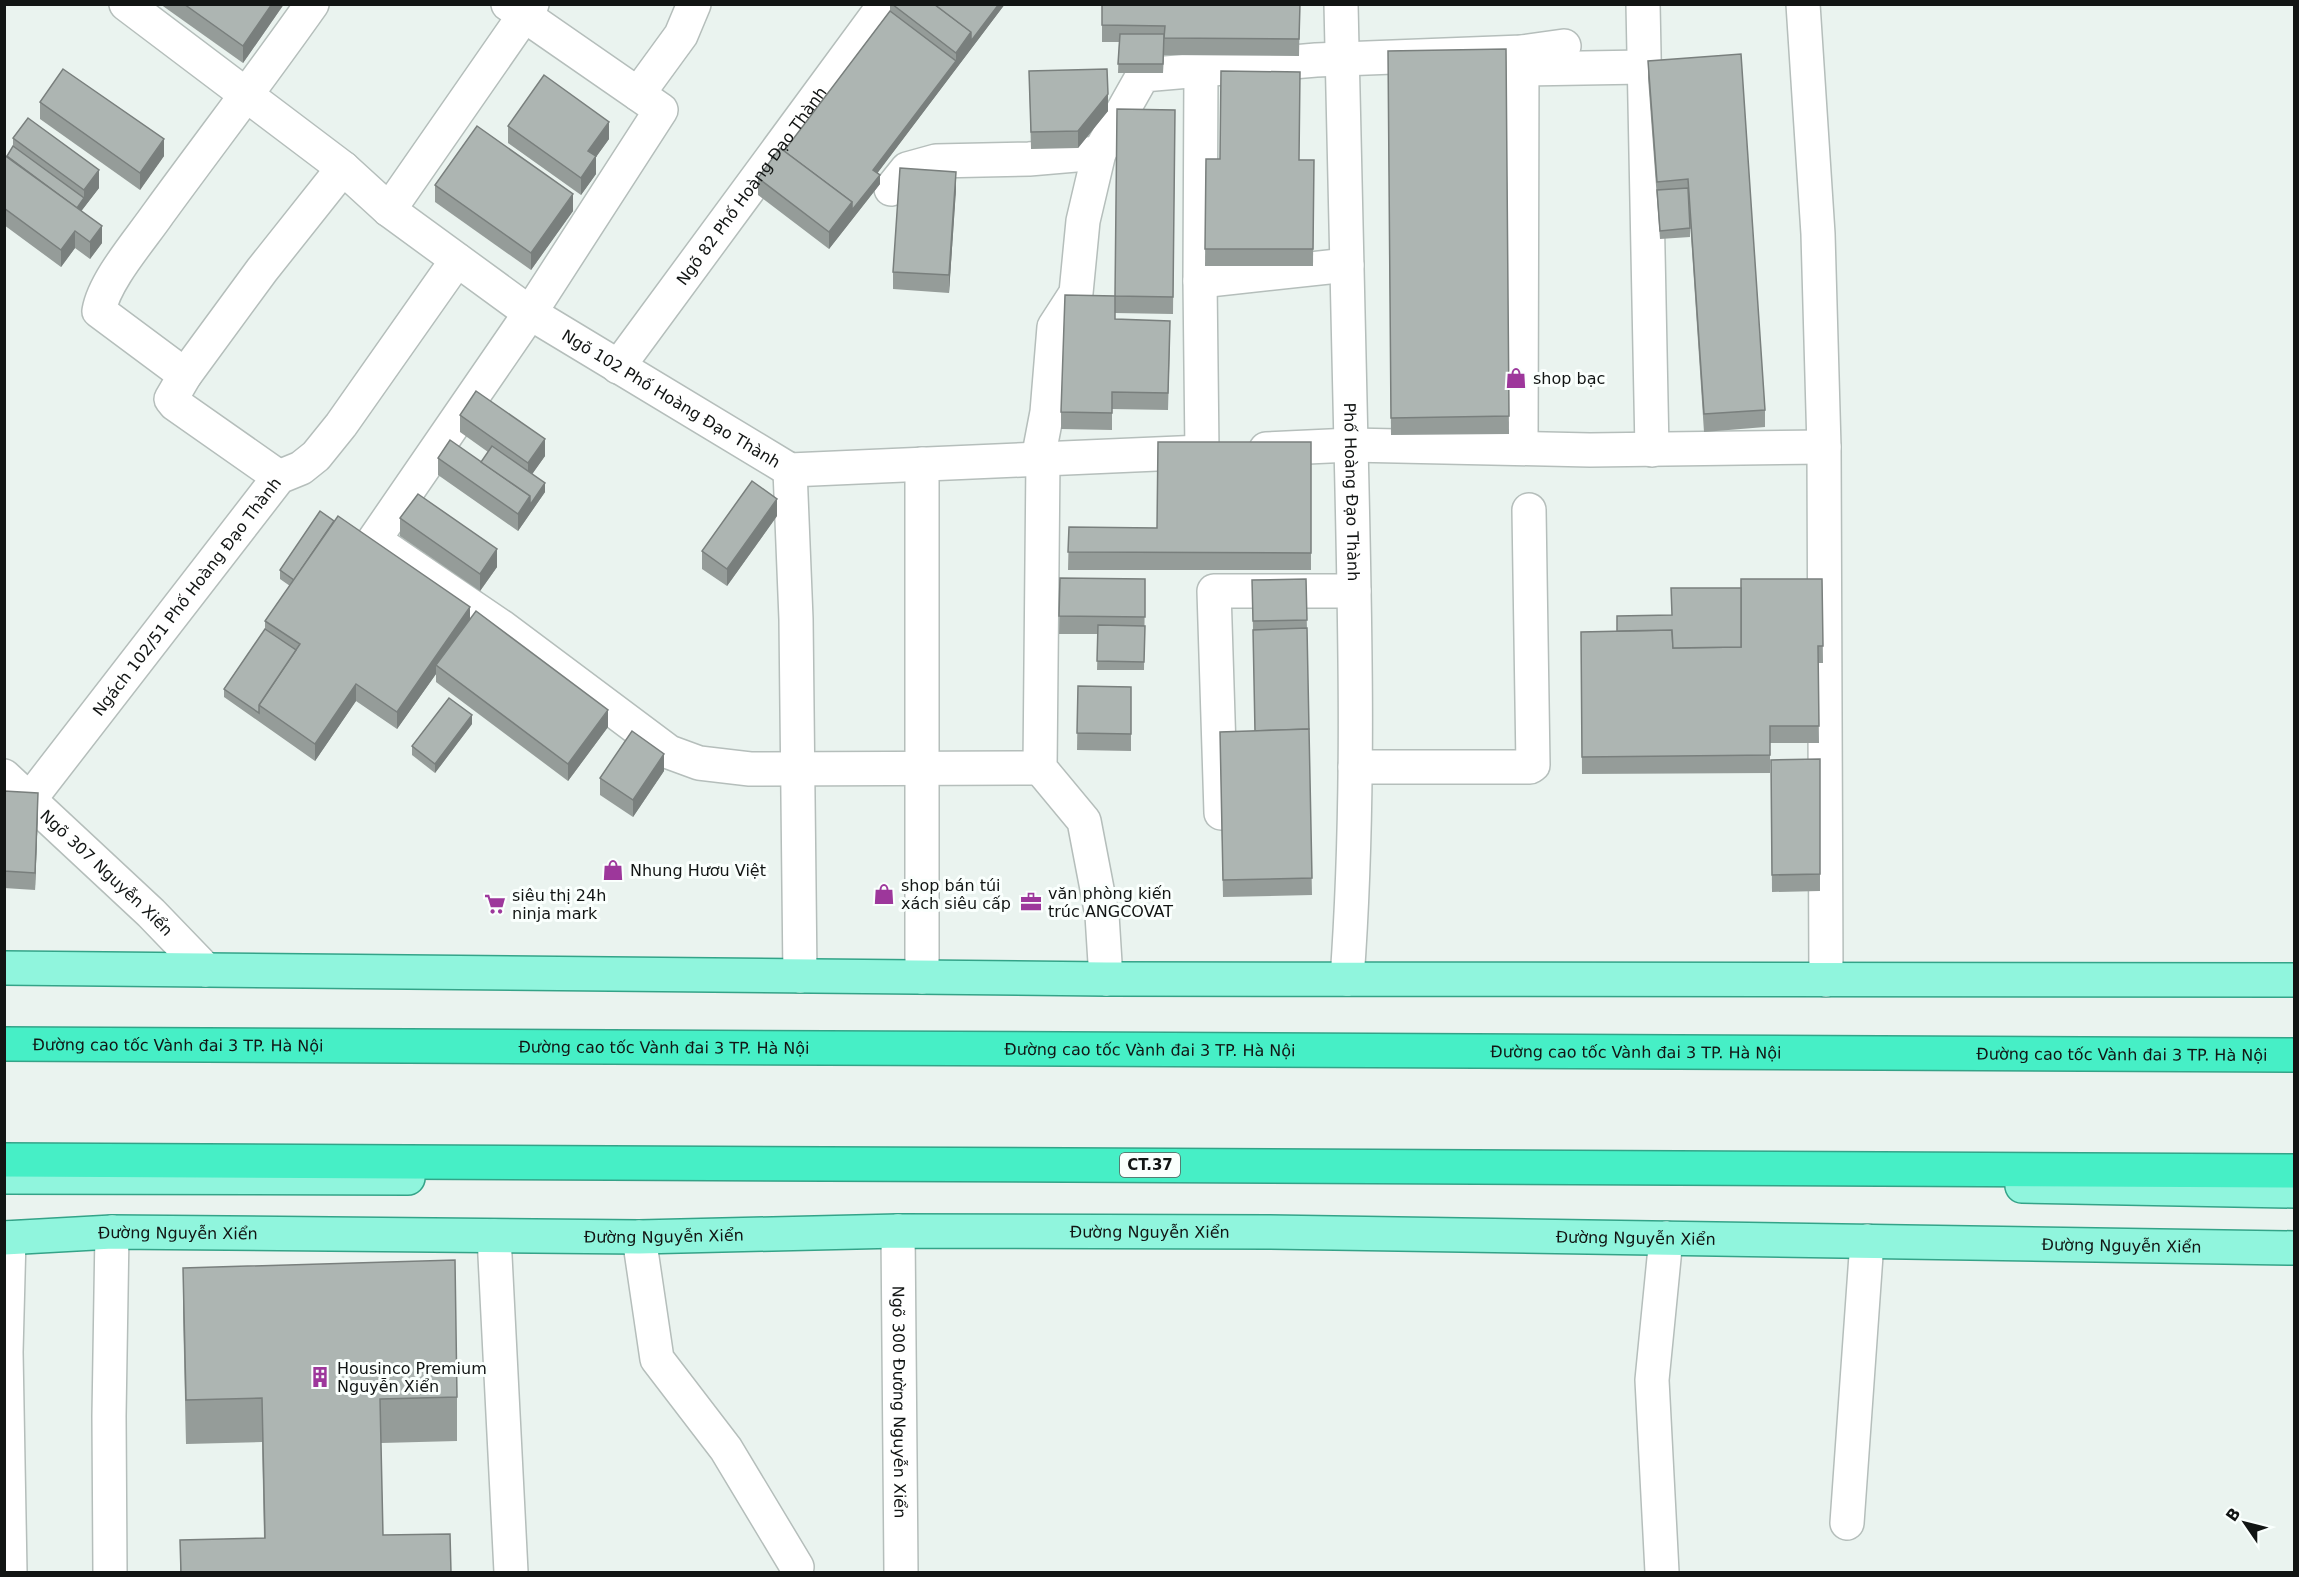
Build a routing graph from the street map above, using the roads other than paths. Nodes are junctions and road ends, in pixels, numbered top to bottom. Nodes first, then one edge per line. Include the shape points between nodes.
1 (126, 4) edge
2 (312, 4) edge
3 (694, 4) edge
4 (885, 4) edge
5 (1341, 4) edge
6 (1643, 4) edge
7 (1803, 4) edge
8 (521, 8) edge
9 (1564, 46) dead end
10 (1343, 58) junction
11 (1522, 61) junction
12 (1644, 67) junction
13 (1201, 70) junction
14 (638, 94) junction
15 (248, 95) junction
16 (1099, 153) junction
17 (343, 168) junction
18 (891, 189) dead end
19 (389, 210) junction
20 (457, 260) junction
21 (1347, 265) junction
22 (1200, 281) junction
23 (530, 314) junction
24 (618, 367) junction
25 (185, 375) junction
26 (1351, 446) junction
27 (1824, 447) junction
28 (1521, 448) junction
29 (1652, 450) junction
30 (1202, 452) junction
31 (1041, 459) junction
32 (922, 464) junction
33 (790, 470) junction
34 (279, 477) junction
35 (1529, 510) dead end
36 (1354, 591) junction
37 (1355, 767) junction
38 (798, 768) junction
39 (922, 768) junction
40 (1040, 768) junction
41 (4, 776) edge
42 (30, 799) junction
43 (1221, 813) edge
44 (4, 968) edge
45 (206, 970) junction
46 (800, 976) junction
47 (921, 977) junction
48 (1106, 979) junction
49 (1347, 979) junction
50 (1826, 980) junction
51 (2295, 980) edge
52 (4, 1044) edge
53 (2295, 1055) edge
54 (4, 1160) edge
55 (2295, 1171) edge
56 (4, 1177) edge
57 (2295, 1191) edge
58 (898, 1231) junction
59 (112, 1232) junction
60 (494, 1236) junction
61 (639, 1237) junction
62 (7, 1238) edge
63 (1666, 1238) junction
64 (1867, 1241) junction
65 (2295, 1248) edge
66 (5, 1352) edge
67 (1847, 1523) dead end
68 (797, 1567) dead end
69 (10, 1572) edge
70 (110, 1572) edge
71 (511, 1572) edge
72 (901, 1572) edge
73 (1662, 1572) edge

1 - 15 street, Ngõ 102 Phố Hoàng Đạo Thành
2 - 15 street
3 - 14 street via 681,35
4 - 24 street, Ngõ 82 Phố Hoàng Đạo Thành
5 - 10 street, Phố Hoàng Đạo Thành
6 - 12 street
7 - 27 street via 1818,234
8 - 14 street
8 - 19 street
9 - 11 street
10 - 11 street
10 - 13 street
10 - 21 street, Phố Hoàng Đạo Thành
11 - 12 street
11 - 28 street
12 - 29 street
13 - 16 street via 1143,75
13 - 22 street
14 - 23 street via 661,110
15 - 17 street, Ngõ 102 Phố Hoàng Đạo Thành
15 - 25 street via 131,252 102,298 99,311
16 - 18 street via 936,161 907,169
16 - 31 street via 1083,221 1076,293 1054,327
17 - 19 street, Ngõ 102 Phố Hoàng Đạo Thành
17 - 25 street
19 - 20 street, Ngõ 102 Phố Hoàng Đạo Thành
20 - 23 street, Ngõ 102 Phố Hoàng Đạo Thành
20 - 34 street, Ngách 102/51 Phố Hoàng Đạo Thành via 316,456 301,468
21 - 22 street
21 - 26 street, Phố Hoàng Đạo Thành
22 - 30 street
23 - 24 street, Ngõ 102 Phố Hoàng Đạo Thành
23 - 38 street via 374,540 502,627 669,752 699,763 728,767
24 - 33 street, Ngõ 102 Phố Hoàng Đạo Thành
25 - 34 street via 172,393 175,404
26 - 28 street, Ngõ 102 Phố Hoàng Đạo Thành
26 - 30 street, Ngõ 102 Phố Hoàng Đạo Thành
26 - 36 street, Phố Hoàng Đạo Thành
27 - 29 street, Ngõ 102 Phố Hoàng Đạo Thành
27 - 50 street
28 - 29 street, Ngõ 102 Phố Hoàng Đạo Thành
30 - 31 street, Ngõ 102 Phố Hoàng Đạo Thành
31 - 32 street, Ngõ 102 Phố Hoàng Đạo Thành
31 - 40 street
32 - 33 street, Ngõ 102 Phố Hoàng Đạo Thành
32 - 39 street
33 - 38 street
34 - 42 street, Ngách 102/51 Phố Hoàng Đạo Thành
35 - 37 street via 1533,765
36 - 37 street, Phố Hoàng Đạo Thành
36 - 43 street via 1214,591
37 - 49 street, Phố Hoàng Đạo Thành
38 - 39 street
38 - 46 street
39 - 40 street
39 - 47 street
40 - 48 street via 1084,821 1102,915
41 - 42 street, Ngõ 307 Nguyễn Xiển
42 - 45 street, Ngõ 307 Nguyễn Xiển
44 - 45 main road
45 - 46 main road
46 - 47 main road
47 - 48 main road
48 - 49 main road
49 - 50 main road
50 - 51 main road
52 - 53 highway, Đường cao tốc Vành đai 3 TP. Hà Nội
54 - 55 highway, CT.37
56 - 57 main road via 1699,1179
58 - 61 main road, Đường Nguyễn Xiển
58 - 63 main road, Đường Nguyễn Xiển
58 - 72 street, Ngõ 300 Đường Nguyễn Xiển
59 - 60 main road, Đường Nguyễn Xiển
59 - 62 main road, Đường Nguyễn Xiển
59 - 70 street
60 - 61 main road, Đường Nguyễn Xiển
60 - 71 street
61 - 68 street via 657,1359 726,1449
62 - 66 street
63 - 64 main road, Đường Nguyễn Xiển
63 - 73 street via 1652,1380
64 - 65 main road, Đường Nguyễn Xiển
64 - 67 street
66 - 69 street

